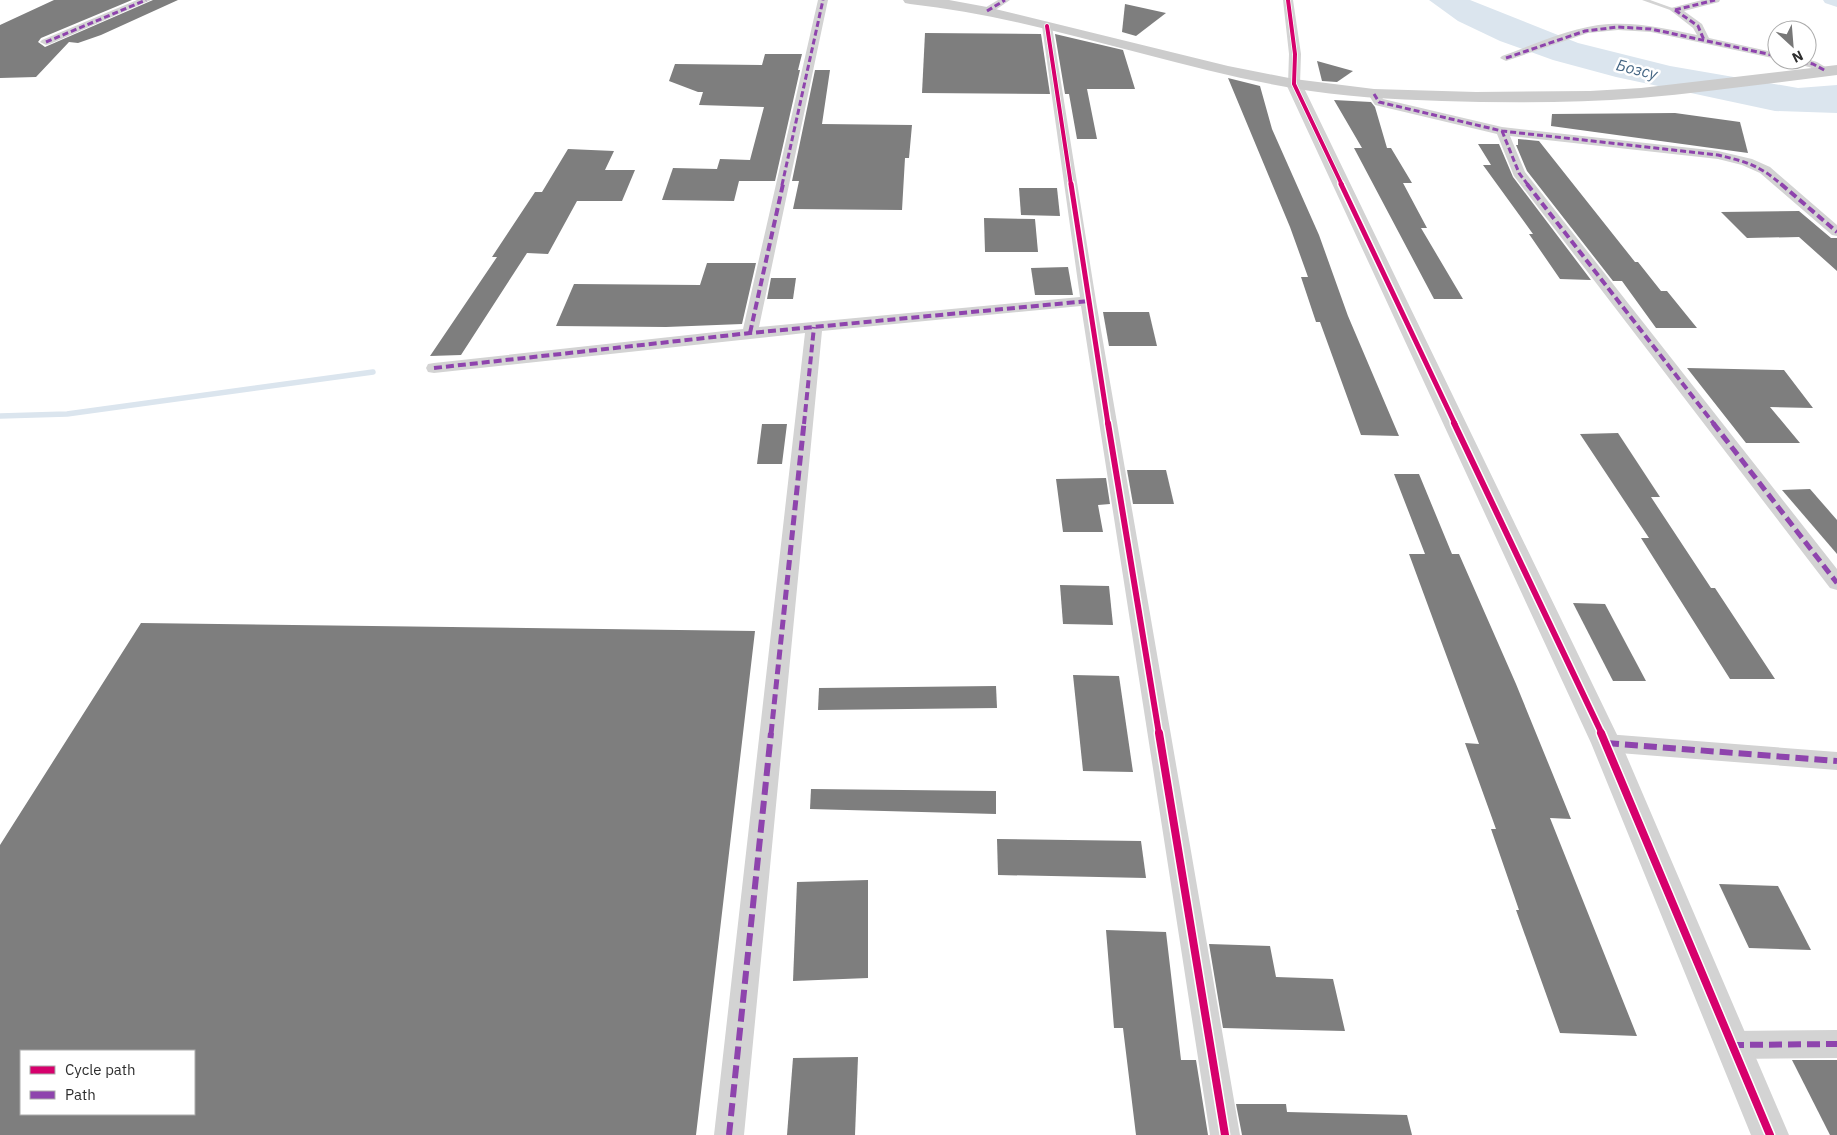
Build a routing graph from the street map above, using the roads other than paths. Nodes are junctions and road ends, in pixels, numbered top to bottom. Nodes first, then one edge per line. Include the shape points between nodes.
1 (146, 0) edge
2 (823, 0) edge
3 (910, 0) edge
4 (1005, 0) edge
5 (1288, 0) edge
6 (1645, 0) edge
7 (1715, 0) edge
8 (1675, 10) junction
9 (987, 11) junction
10 (1048, 26) junction
11 (1704, 40) junction
12 (46, 42) dead end
13 (1767, 54) edge
14 (1506, 58) dead end
15 (1817, 66) edge
16 (1831, 71) edge
17 (1294, 84) junction
18 (1374, 94) junction
19 (1502, 131) junction
20 (1837, 232) edge
21 (1088, 301) junction
22 (814, 327) junction
23 (750, 332) junction
24 (434, 368) dead end
25 (1837, 582) edge
26 (1606, 743) junction
27 (1837, 760) edge
28 (1837, 1044) edge
29 (1731, 1045) junction
30 (729, 1135) edge
31 (1225, 1135) edge
32 (1770, 1135) edge

1 - 12 street
2 - 23 street
3 - 9 main road
4 - 9 street
5 - 17 street via 1295,54
6 - 8 lane
7 - 8 street
8 - 11 street via 1698,26
9 - 10 main road
10 - 17 main road
10 - 21 street
11 - 13 street
11 - 14 street via 1631,26 1597,28
15 - 16 street
16 - 18 main road via 1641,93 1486,97
17 - 18 main road
17 - 26 street
18 - 19 street via 1379,102
19 - 20 street via 1718,155 1747,162 1771,175
19 - 25 street via 1519,173
21 - 22 street
21 - 31 street
22 - 23 street
22 - 30 street
23 - 24 street
26 - 27 street
26 - 29 street
28 - 29 street
29 - 32 street

